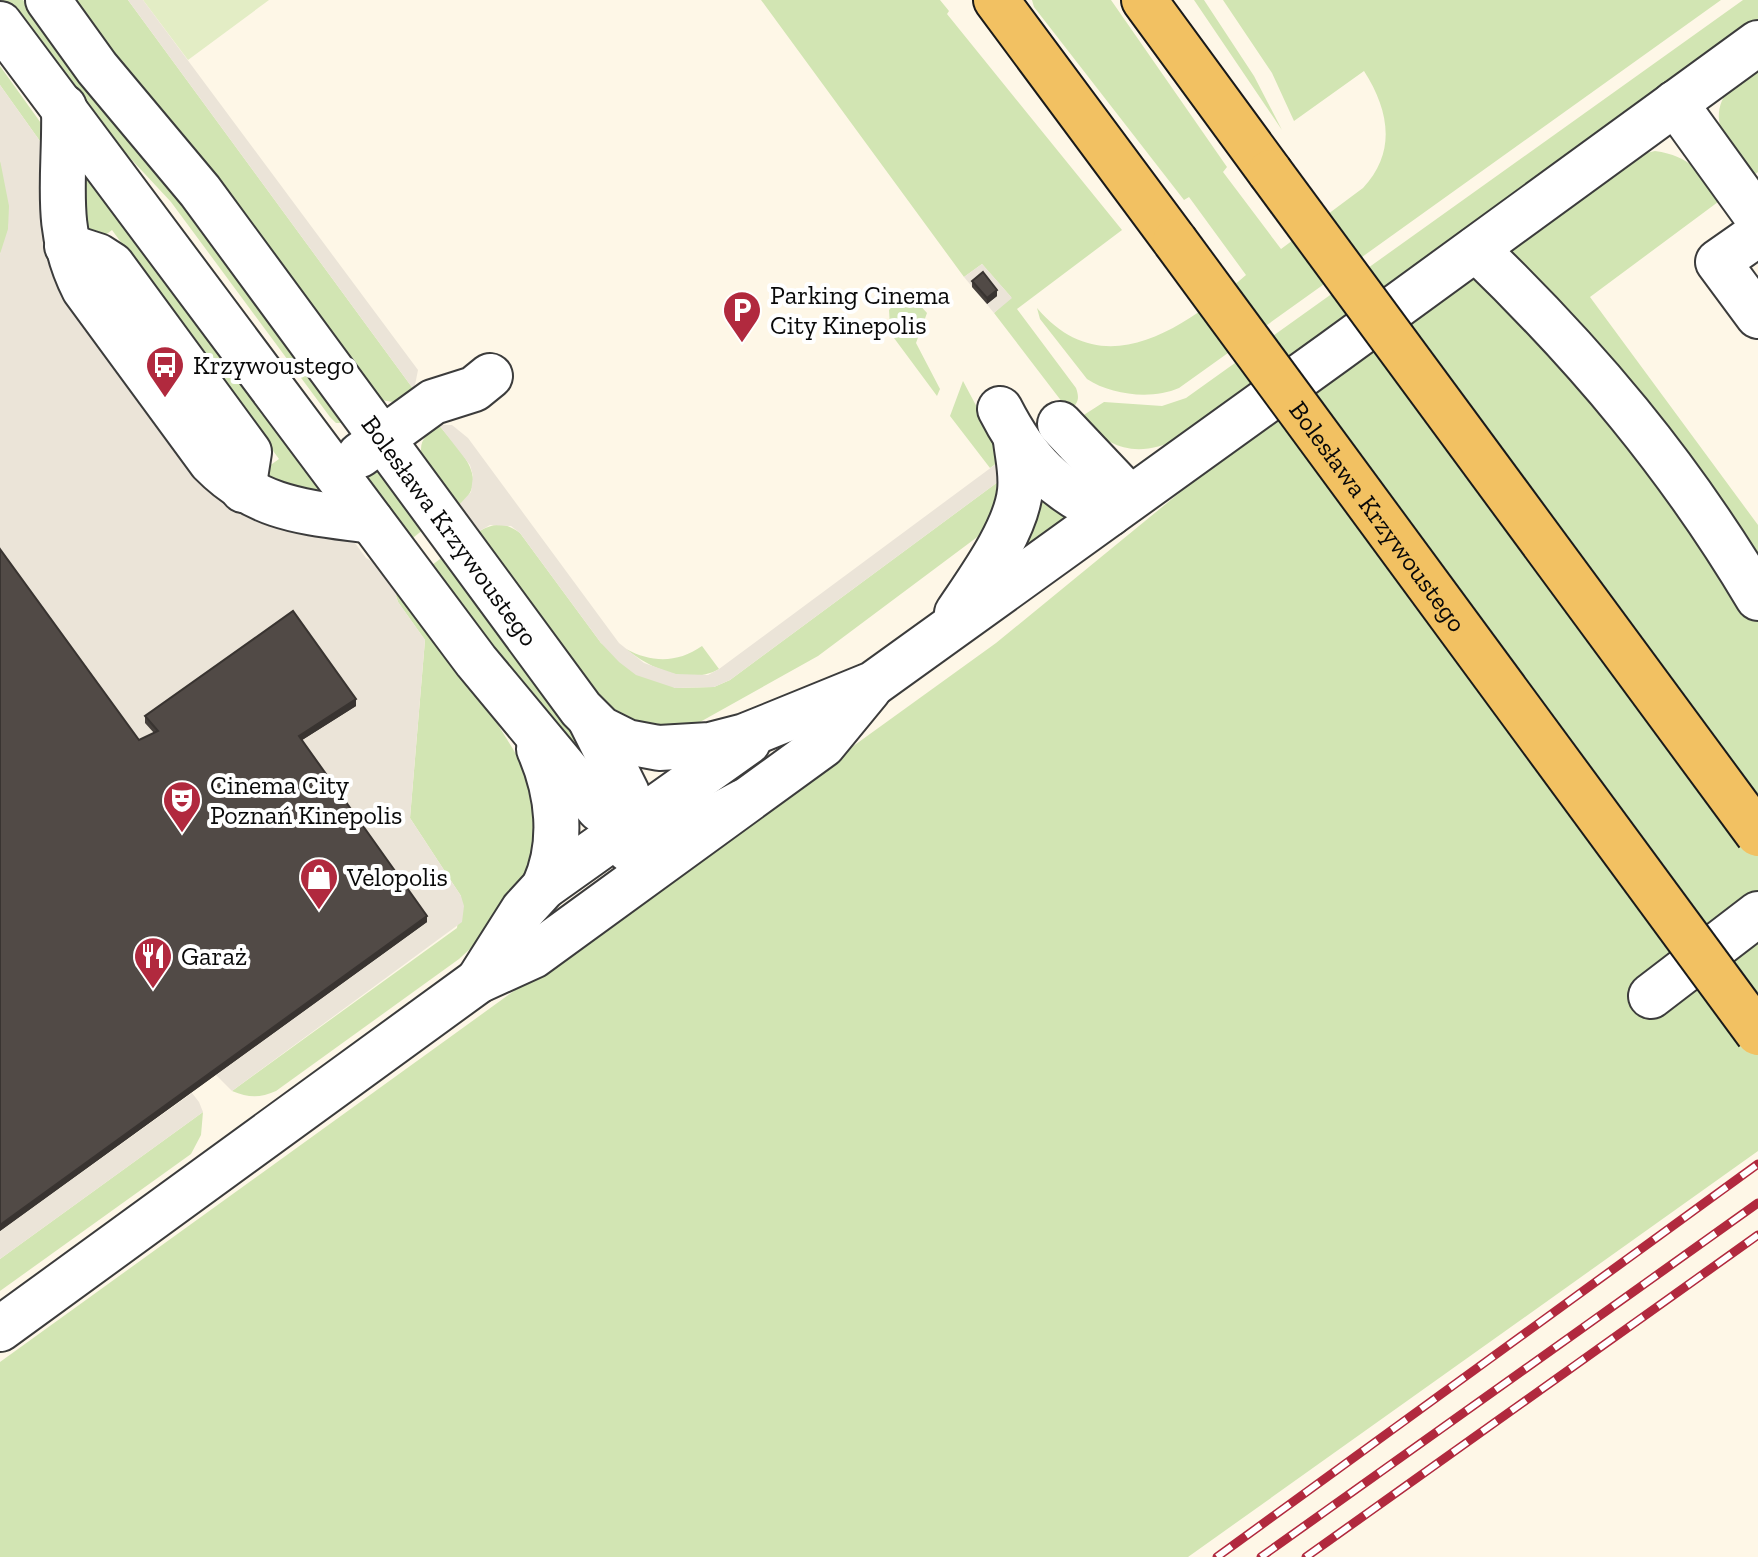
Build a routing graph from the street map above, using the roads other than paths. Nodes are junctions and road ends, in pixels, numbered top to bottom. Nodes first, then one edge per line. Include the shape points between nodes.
1 (48, 0) edge
2 (996, 0) edge
3 (1144, 0) edge
4 (0, 24) edge
5 (1758, 43) edge
6 (1675, 103) junction
7 (64, 107) junction
8 (1758, 218) edge
9 (1758, 234) edge
10 (1476, 249) junction
11 (1758, 316) edge
12 (484, 367) dead end
13 (1060, 424) dead end
14 (383, 438) junction
15 (335, 473) junction
16 (1120, 506) junction
17 (371, 521) junction
18 (1758, 598) edge
19 (945, 632) junction
20 (873, 684) junction
21 (591, 721) junction
22 (528, 724) junction
23 (770, 727) junction
24 (743, 802) junction
25 (629, 826) junction
26 (1758, 834) edge
27 (544, 887) junction
28 (621, 890) junction
29 (1758, 914) edge
30 (478, 981) junction
31 (1651, 996) dead end
32 (1758, 1033) edge
33 (0, 1329) edge

1 - 14 street, Bolesława Krzywoustego via 97,68 200,191
2 - 32 main road, Bolesława Krzywoustego, bridge
3 - 26 main road, bridge
4 - 7 street
5 - 6 street
6 - 8 street
6 - 10 street
7 - 15 street
7 - 17 street via 61,201 71,264 211,462 254,497 290,509
9 - 11 street via 1718,262
10 - 16 street
10 - 18 street via 1545,316 1642,428 1720,535
12 - 14 street via 474,389 433,402
13 - 16 street
14 - 15 street
14 - 21 street, Bolesława Krzywoustego
15 - 17 street
16 - 19 street
16 - 19 street via 1086,504 1057,486 1008,425 1020,483 1013,516
17 - 22 street
19 - 20 street
20 - 23 street
20 - 24 street via 823,745
21 - 23 street, Bolesława Krzywoustego via 641,746 728,741
21 - 25 street via 627,793
22 - 25 street via 599,809
22 - 27 street via 555,805 555,859
23 - 25 street
24 - 25 street via 691,825
24 - 28 street
25 - 27 street
25 - 28 street
27 - 30 street
28 - 30 street via 533,956
29 - 31 street
30 - 33 street

